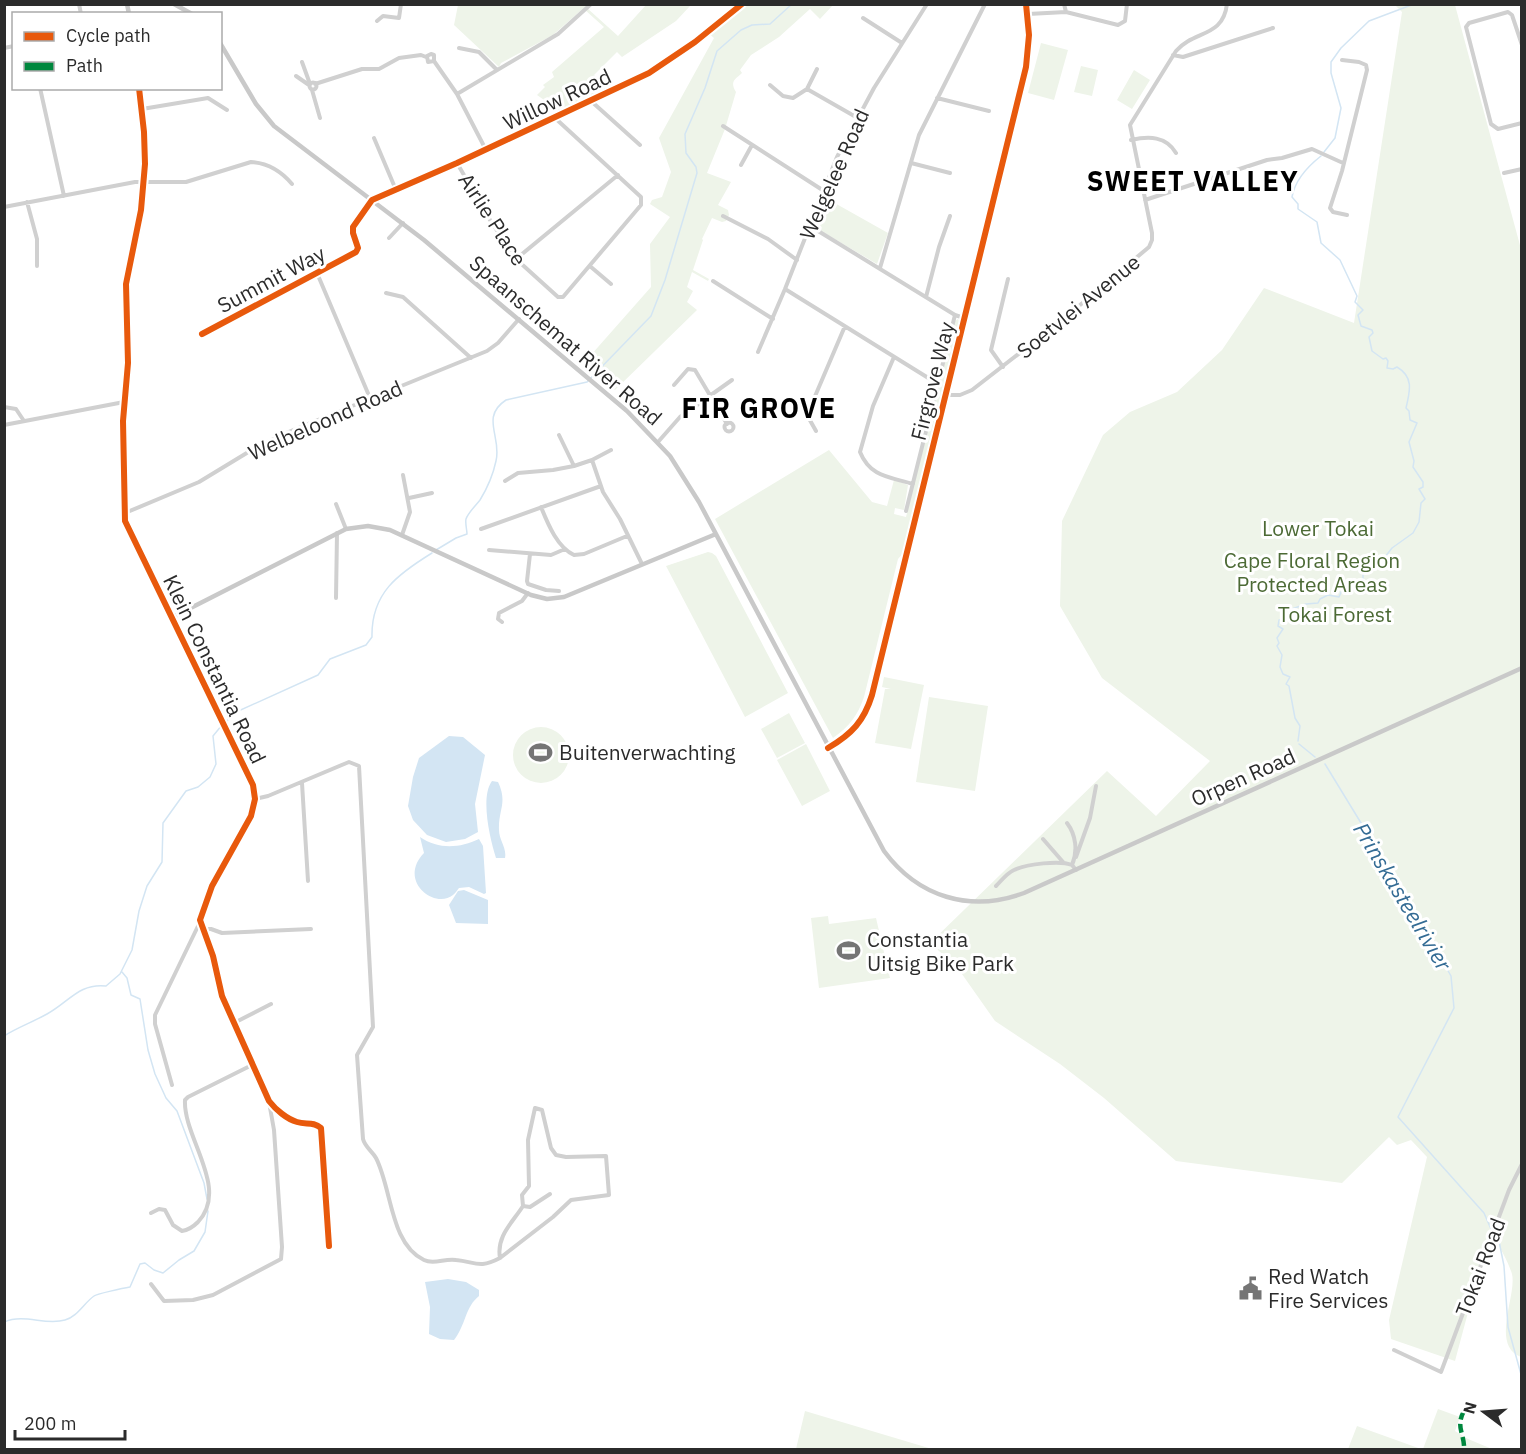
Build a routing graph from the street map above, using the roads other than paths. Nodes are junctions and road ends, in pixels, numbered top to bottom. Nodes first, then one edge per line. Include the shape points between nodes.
1 (174, 4) edge
2 (401, 4) edge
3 (591, 4) edge
4 (742, 4) edge
5 (927, 4) edge
6 (985, 4) edge
7 (1026, 4) edge
8 (1064, 4) edge
9 (1127, 4) edge
10 (1227, 4) edge
11 (188, 12) edge
12 (1066, 12) junction
13 (1028, 14) junction
14 (863, 18) dead end
15 (378, 21) dead end
16 (1273, 28) dead end
17 (902, 43) junction
18 (1521, 45) edge
19 (222, 48) edge
20 (459, 48) dead end
21 (1173, 55) junction
22 (1342, 60) dead end
23 (302, 62) dead end
24 (817, 69) dead end
25 (497, 70) junction
26 (296, 76) dead end
27 (770, 85) dead end
28 (312, 86) junction
29 (807, 89) junction
30 (40, 90) edge
31 (139, 90) edge
32 (458, 93) junction
33 (937, 99) junction
34 (591, 101) junction
35 (142, 109) junction
36 (227, 111) dead end
37 (989, 111) dead end
38 (856, 117) junction
39 (320, 118) dead end
40 (555, 118) junction
41 (1521, 123) edge
42 (723, 126) dead end
43 (374, 138) dead end
44 (1131, 140) junction
45 (640, 145) dead end
46 (752, 145) junction
47 (486, 150) junction
48 (1176, 153) dead end
49 (457, 163) junction
50 (911, 163) junction
51 (1343, 163) junction
52 (741, 165) dead end
53 (1521, 169) edge
54 (950, 173) dead end
55 (1504, 173) dead end
56 (618, 175) junction
57 (144, 182) junction
58 (292, 184) dead end
59 (396, 190) junction
60 (824, 191) junction
61 (64, 196) junction
62 (1144, 200) junction
63 (372, 201) junction
64 (27, 202) junction
65 (4, 207) edge
66 (1347, 215) dead end
67 (723, 216) dead end
68 (950, 216) dead end
69 (403, 224) junction
70 (810, 226) junction
71 (389, 238) dead end
72 (516, 259) junction
73 (797, 260) junction
74 (37, 266) dead end
75 (591, 267) junction
76 (880, 268) junction
77 (317, 273) junction
78 (1008, 279) dead end
79 (713, 281) dead end
80 (611, 284) dead end
81 (785, 289) junction
82 (386, 293) dead end
83 (926, 297) junction
84 (955, 315) junction
85 (964, 318) junction
86 (519, 319) junction
87 (772, 319) junction
88 (845, 326) junction
89 (202, 334) dead end
90 (758, 352) dead end
91 (894, 357) junction
92 (471, 358) junction
93 (1003, 367) junction
94 (732, 380) dead end
95 (938, 384) junction
96 (674, 385) dead end
97 (710, 396) junction
98 (945, 396) junction
99 (370, 398) junction
100 (124, 402) junction
101 (4, 407) edge
102 (24, 421) junction
103 (727, 423) dead end
104 (4, 425) edge
105 (816, 431) dead end
106 (559, 435) dead end
107 (658, 442) junction
108 (611, 450) dead end
109 (592, 460) junction
110 (574, 466) junction
111 (402, 475) dead end
112 (505, 481) dead end
113 (913, 484) junction
114 (601, 486) junction
115 (432, 493) dead end
116 (409, 498) junction
117 (336, 504) dead end
118 (541, 507) junction
119 (906, 511) dead end
120 (125, 513) junction
121 (346, 529) junction
122 (481, 529) dead end
123 (337, 533) junction
124 (716, 534) junction
125 (402, 535) junction
126 (627, 536) junction
127 (565, 549) junction
128 (489, 550) dead end
129 (530, 554) junction
130 (642, 564) junction
131 (559, 591) dead end
132 (528, 593) junction
133 (336, 598) dead end
134 (171, 618) junction
135 (502, 622) dead end
136 (1521, 668) edge
137 (828, 748) junction
138 (302, 782) junction
139 (1096, 786) dead end
140 (255, 799) junction
141 (1067, 823) dead end
142 (1044, 839) dead end
143 (1076, 857) junction
144 (1064, 862) junction
145 (1072, 865) junction
146 (1076, 871) junction
147 (308, 881) dead end
148 (996, 886) dead end
149 (975, 902) joint
150 (200, 920) junction
151 (202, 929) junction
152 (311, 929) dead end
153 (271, 1004) dead end
154 (234, 1023) junction
155 (252, 1065) junction
156 (172, 1085) dead end
157 (269, 1101) junction
158 (1521, 1164) edge
159 (550, 1194) dead end
160 (524, 1206) junction
161 (152, 1213) dead end
162 (329, 1246) dead end
163 (500, 1258) junction
164 (152, 1284) dead end
165 (1394, 1350) dead end

1 - 11 street
2 - 15 street via 399,18 383,16
3 - 25 street via 558,34
4 - 34 street, Willow Road via 660,66
5 - 17 street, Welgelee Road
6 - 33 street
7 - 13 street, Firgrove Way
8 - 12 street
9 - 12 street via 1126,19 1118,25
10 - 21 street, Soetvlei Avenue via 1220,25 1187,41
12 - 13 street
13 - 85 street, Firgrove Way via 1026,67
14 - 17 street
16 - 21 street via 1183,57
17 - 38 street, Welgelee Road
18 - 41 street via 1510,13 1466,27 1491,124 1498,129
19 - 63 street, Spaanschemat River Road via 268,119
20 - 25 street via 479,52
21 - 44 street, Soetvlei Avenue via 1131,121
22 - 51 street via 1362,63 1367,70
23 - 28 street
24 - 29 street
25 - 32 street
26 - 28 street
27 - 29 street via 791,98
28 - 32 street via 362,69 379,69 399,58 425,56 428,62 434,61
28 - 39 street
29 - 38 street
30 - 61 street
31 - 35 street, Klein Constantia Road
32 - 47 street
33 - 37 street
33 - 50 street via 919,135
34 - 40 street, Willow Road
34 - 45 street
35 - 36 street via 208,98
35 - 57 street, Klein Constantia Road
38 - 60 street, Welgelee Road
40 - 47 street, Willow Road
40 - 56 street, Airlie Place
42 - 46 street
43 - 59 street
44 - 48 street via 1164,140
44 - 62 street, Soetvlei Avenue
46 - 52 street
46 - 60 street
47 - 49 street, Willow Road
49 - 59 street, Willow Road
49 - 72 street, Airlie Place
50 - 54 street
50 - 76 street
51 - 62 street via 1309,149
51 - 66 street via 1330,208
53 - 55 street
56 - 72 street
56 - 75 street, Airlie Place via 641,197 642,203
57 - 58 street via 186,182 251,162 275,169
57 - 61 street
57 - 100 street, Klein Constantia Road via 126,284 128,363
59 - 63 street, Willow Road
60 - 70 street, Welgelee Road
61 - 64 street
62 - 93 street, Soetvlei Avenue via 1152,237 1149,247
63 - 69 street, Spaanschemat River Road
63 - 77 street, Summit Way via 353,226 356,252
64 - 65 street
64 - 74 street via 37,239
67 - 73 street via 768,239
68 - 83 street
69 - 71 street
69 - 86 street, Spaanschemat River Road
70 - 73 street, Welgelee Road
70 - 76 street
72 - 75 street, Airlie Place via 560,298
73 - 81 street, Welgelee Road
75 - 80 street
76 - 83 street
77 - 89 street, Summit Way
77 - 99 street
78 - 93 street via 991,350
79 - 87 street
81 - 87 street, Welgelee Road
81 - 88 street
82 - 92 street via 403,297
83 - 84 street
84 - 85 street
84 - 95 street
85 - 98 street, Firgrove Way
86 - 92 street, Welbeloond Road via 492,348
86 - 107 street, Spaanschemat River Road
87 - 90 street, Welgelee Road
88 - 91 street
88 - 105 street via 807,415
91 - 95 street
91 - 113 street via 873,406 860,452 874,472
92 - 99 street, Welbeloond Road
93 - 98 street, Soetvlei Avenue via 966,394
94 - 97 street
95 - 113 street
96 - 97 street via 691,368
97 - 103 street
97 - 107 street via 677,420
98 - 137 street, Firgrove Way via 868,710 852,733
99 - 120 street, Welbeloond Road via 265,443 199,482
100 - 102 street
100 - 120 street, Klein Constantia Road
101 - 102 street via 16,409
102 - 104 street
106 - 110 street
107 - 124 street, Spaanschemat River Road via 690,486
108 - 109 street
109 - 110 street
109 - 114 street
110 - 112 street via 518,473
111 - 116 street
113 - 119 street
114 - 118 street
114 - 126 street
115 - 116 street
116 - 125 street via 410,514
117 - 121 street
118 - 122 street
118 - 127 street
120 - 134 street, Klein Constantia Road via 127,528
121 - 123 street
121 - 125 street via 372,526
123 - 133 street
123 - 134 street
124 - 130 street
124 - 137 street, Spaanschemat River Road
125 - 132 street
126 - 127 street via 577,556
126 - 130 street
127 - 129 street via 554,554
128 - 129 street
129 - 131 street via 528,584
130 - 132 street via 559,598
132 - 135 street via 522,601 499,613
134 - 140 street, Klein Constantia Road via 250,778
136 - 146 street, Orpen Road
137 - 149 street, Spaanschemat River Road via 879,843 899,869 933,892
138 - 140 street
138 - 147 street
138 - 163 street via 347,763 359,766 373,1027 357,1055 364,1144 376,1158 401,1238 409,1251 426,1261 450,1259 483,1265
139 - 143 street
140 - 150 street via 250,819 212,886
141 - 143 street via 1074,834
142 - 144 street
143 - 145 street
144 - 145 street
144 - 148 street via 1015,869
145 - 146 street
146 - 149 street, Orpen Road via 1016,896
150 - 151 street
150 - 156 street via 155,1015
151 - 152 street via 222,933
151 - 154 street
153 - 154 street
154 - 155 street
155 - 157 street
155 - 161 street via 184,1100 210,1192 201,1219 182,1231 173,1225 165,1210
157 - 162 street via 296,1122 321,1128
157 - 164 street via 280,1259 203,1298 164,1301
158 - 165 street, Tokai Road via 1441,1372
159 - 160 street via 530,1207
160 - 163 street via 507,1227
160 - 163 street via 522,1195 529,1181 528,1140 534,1110 540,1107 555,1155 606,1156 609,1195 571,1200

